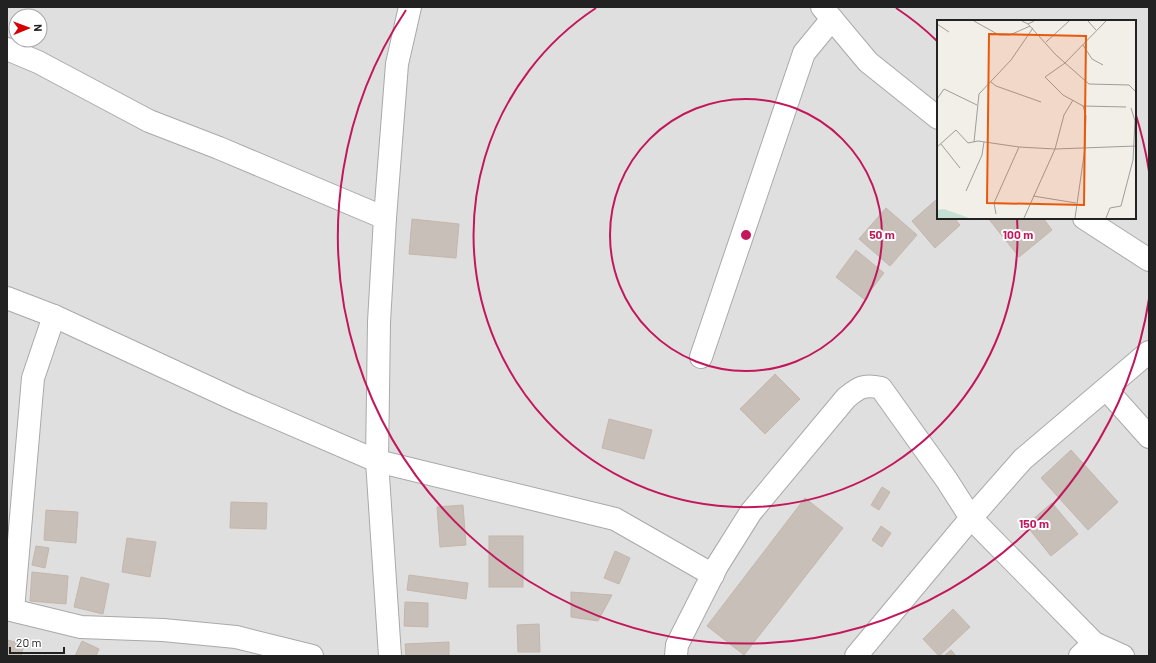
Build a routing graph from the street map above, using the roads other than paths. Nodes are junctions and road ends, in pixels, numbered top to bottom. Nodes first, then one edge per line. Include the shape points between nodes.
1 (410, 7) edge
2 (827, 13) edge
3 (7, 49) edge
4 (937, 117) edge
5 (385, 218) junction
6 (1086, 219) edge
7 (1149, 260) edge
8 (7, 298) edge
9 (54, 316) junction
10 (1149, 352) edge
11 (701, 357) dead end
12 (1107, 390) junction
13 (1149, 437) edge
14 (377, 461) junction
15 (970, 518) junction
16 (713, 575) junction
17 (10, 609) edge
18 (1087, 650) edge
19 (670, 652) edge
20 (312, 656) edge
21 (390, 656) edge
22 (856, 656) edge
23 (1123, 656) edge

1 - 5 street via 397,64
2 - 4 street via 868,62
2 - 11 street via 804,54
3 - 5 street via 38,62 149,121
5 - 14 street via 379,322
6 - 7 street
8 - 9 street
9 - 14 street via 240,402
9 - 17 street via 33,378
10 - 12 street
12 - 13 street
12 - 15 street via 1023,459
14 - 16 street via 615,519
14 - 21 street
15 - 16 street via 946,479 881,388 869,385 857,389 846,398 756,506
15 - 18 street
15 - 22 street
16 - 19 street
17 - 20 street via 81,627 163,630 236,637
18 - 23 street

